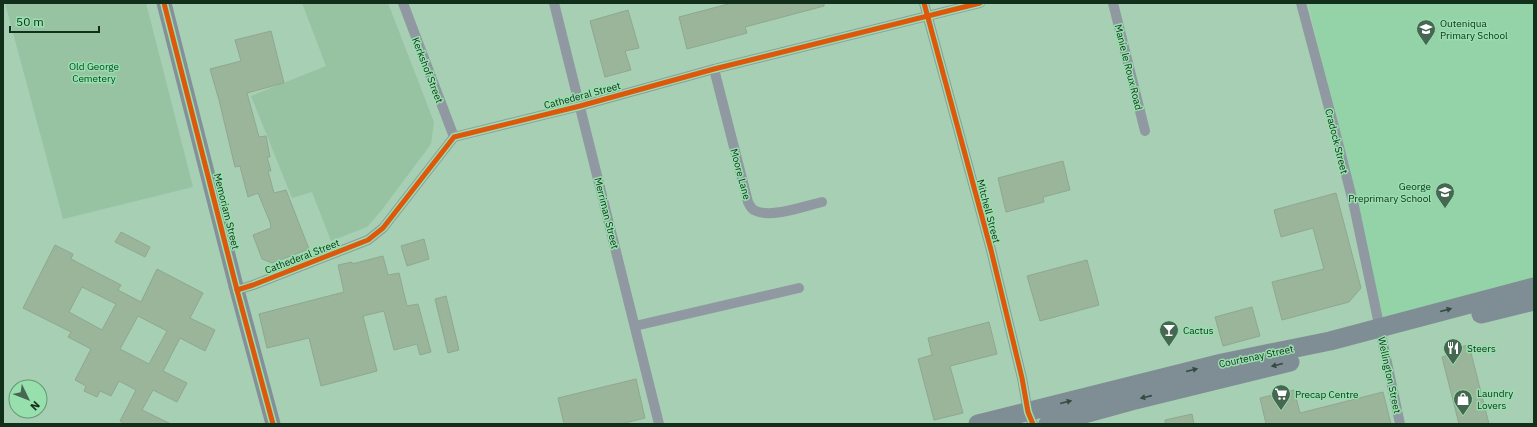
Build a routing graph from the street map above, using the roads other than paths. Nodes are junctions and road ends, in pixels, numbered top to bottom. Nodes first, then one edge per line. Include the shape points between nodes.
1 (164, 3) edge
2 (403, 3) edge
3 (554, 3) edge
4 (924, 3) edge
5 (980, 3) edge
6 (1114, 3) edge
7 (1301, 3) edge
8 (927, 15) junction
9 (714, 69) junction
10 (580, 106) junction
11 (1145, 131) dead end
12 (454, 137) junction
13 (822, 202) dead end
14 (1534, 287) edge
15 (798, 288) dead end
16 (237, 290) junction
17 (1534, 301) edge
18 (635, 326) junction
19 (1382, 333) junction
20 (1030, 418) edge
21 (273, 424) edge
22 (660, 424) edge
23 (978, 424) edge
24 (1048, 424) edge
25 (1400, 424) edge

1 - 16 street, Memoriam Street
2 - 12 street, Kerkshof Street
3 - 10 street, Merriman Street
4 - 8 street, Mitchell Street
5 - 8 street, Cathederal Street
6 - 11 street, Manie le Roux Road
7 - 19 street, Cradock Street via 1338,143
8 - 9 street, Cathederal Street
8 - 20 street, Mitchell Street via 991,250
9 - 10 street, Cathederal Street
9 - 13 street, Moore Lane via 751,207 755,211 771,214
10 - 12 street, Cathederal Street
10 - 18 street, Merriman Street
12 - 16 street, Cathederal Street via 383,228 368,240
19 -> 14 highway, Courtenay Street
15 - 18 street
16 - 21 street, Memoriam Street
17 - 19 highway, Courtenay Street
18 - 22 street, Merriman Street
20 -> 19 highway, Courtenay Street via 1222,363
19 -> 24 highway, Courtenay Street
19 - 25 street, Wellington Street
20 - 23 highway, Courtenay Street

